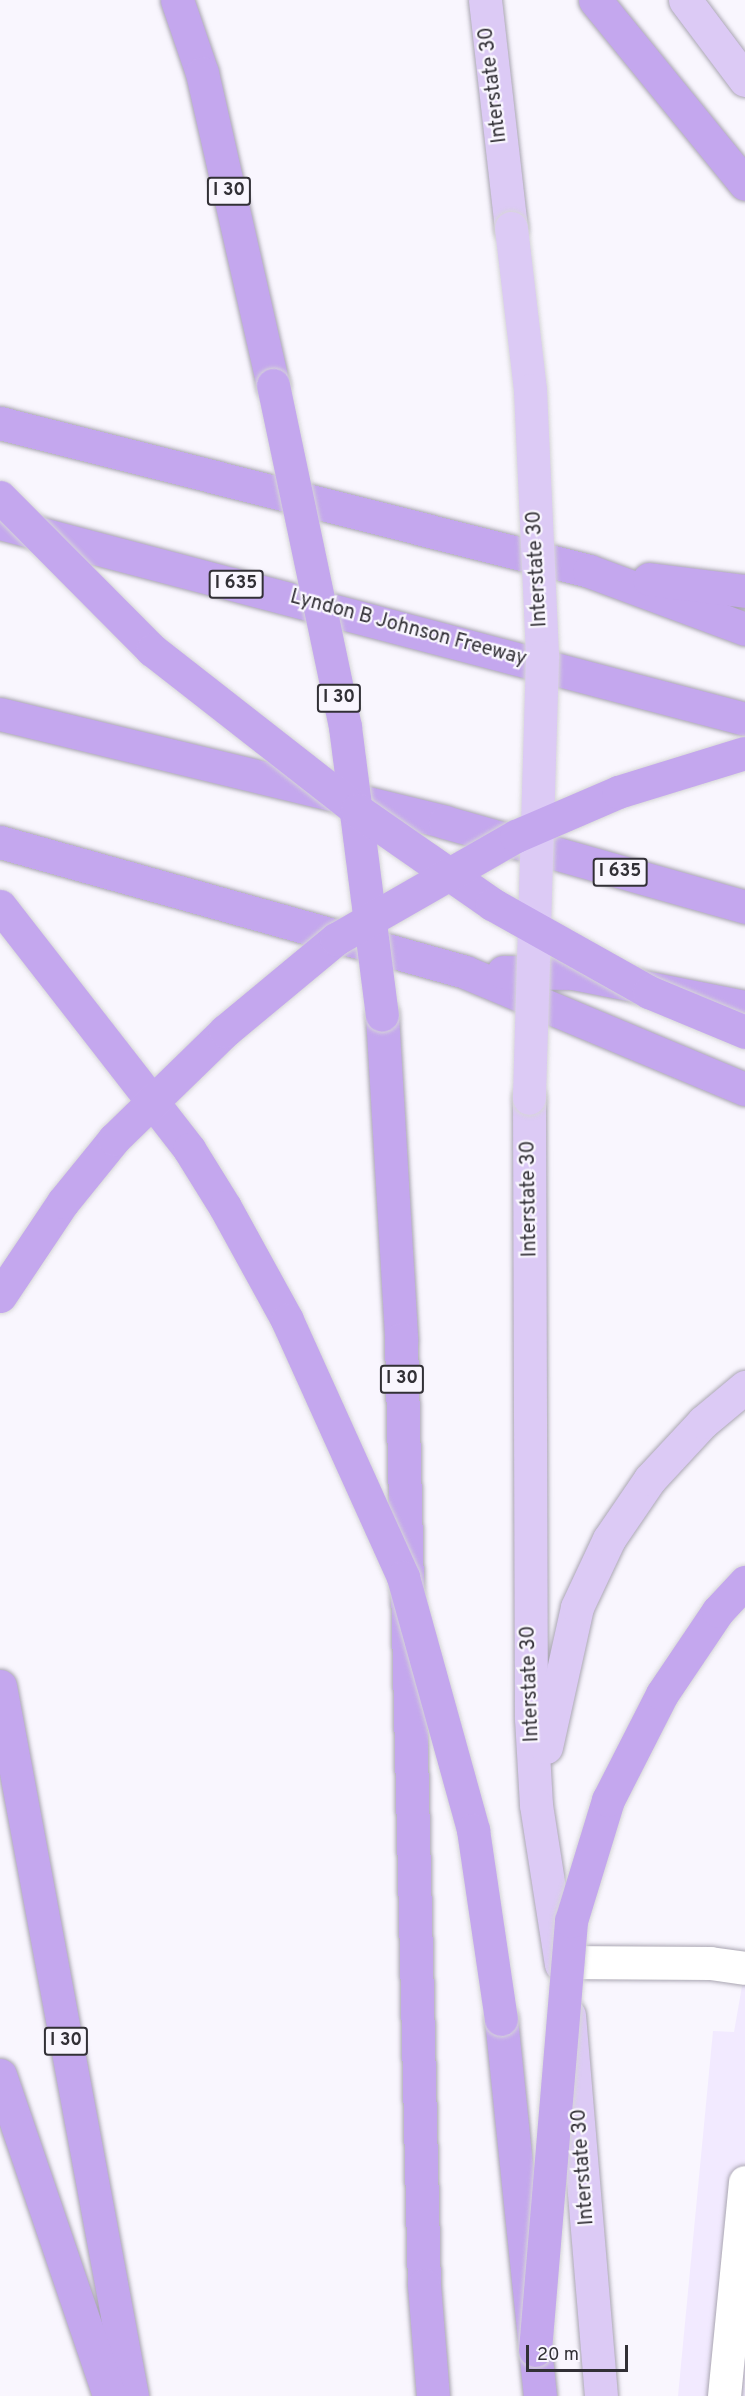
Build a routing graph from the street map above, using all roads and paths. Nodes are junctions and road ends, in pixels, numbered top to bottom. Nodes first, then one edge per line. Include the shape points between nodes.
1 (177, 0) edge
2 (485, 0) edge
3 (595, 0) edge
4 (685, 0) edge
5 (745, 80) edge
6 (745, 184) edge
7 (0, 423) edge
8 (0, 496) edge
9 (0, 523) edge
10 (589, 571) junction
11 (745, 591) edge
12 (745, 629) edge
13 (0, 714) edge
14 (745, 719) edge
15 (745, 753) edge
16 (0, 842) edge
17 (0, 906) edge
18 (745, 907) edge
19 (465, 972) junction
20 (745, 1008) edge
21 (745, 1032) edge
22 (745, 1089) edge
23 (0, 1296) edge
24 (745, 1387) edge
25 (745, 1582) edge
26 (0, 1686) edge
27 (536, 1805) junction
28 (561, 1962) junction
29 (745, 1968) edge
30 (0, 2075) edge
31 (745, 2182) edge
32 (535, 2350) junction
33 (109, 2396) edge
34 (132, 2396) edge
35 (433, 2396) edge
36 (540, 2396) edge
37 (601, 2396) edge
38 (724, 2396) edge

1 - 35 highway, I 30, bridge via 202,73 345,727 382,1015 401,1339 423,2262
2 - 27 main road, Interstate 30, bridge via 530,390 543,657 529,1098 532,1366 527,1534
3 - 6 highway
4 - 5 main road
7 - 10 highway
8 - 21 highway, bridge via 152,650 357,810 492,904 649,992
9 - 14 highway, Lyndon B Johnson Freeway / I 635
10 - 11 highway
10 - 12 highway
13 - 18 highway, I 635 via 445,822
15 - 23 highway, bridge via 618,792 516,836 336,939 199,1054 114,1138 63,1202
16 - 19 highway
17 - 32 highway, bridge via 189,1149 225,1206 287,1320 404,1577 473,1830 501,2019
19 - 20 highway via 573,973
19 - 22 highway
24 - 27 main road via 703,1422 650,1479 609,1539 577,1607 558,1674
25 - 32 highway, bridge via 718,1611 662,1694 608,1800 572,1921
26 - 34 highway, I 30
27 - 28 main road, Interstate 30
28 - 29 lane via 710,1963
28 - 37 main road, Interstate 30 via 575,2051
30 - 33 highway
31 - 38 lane
32 - 36 highway

